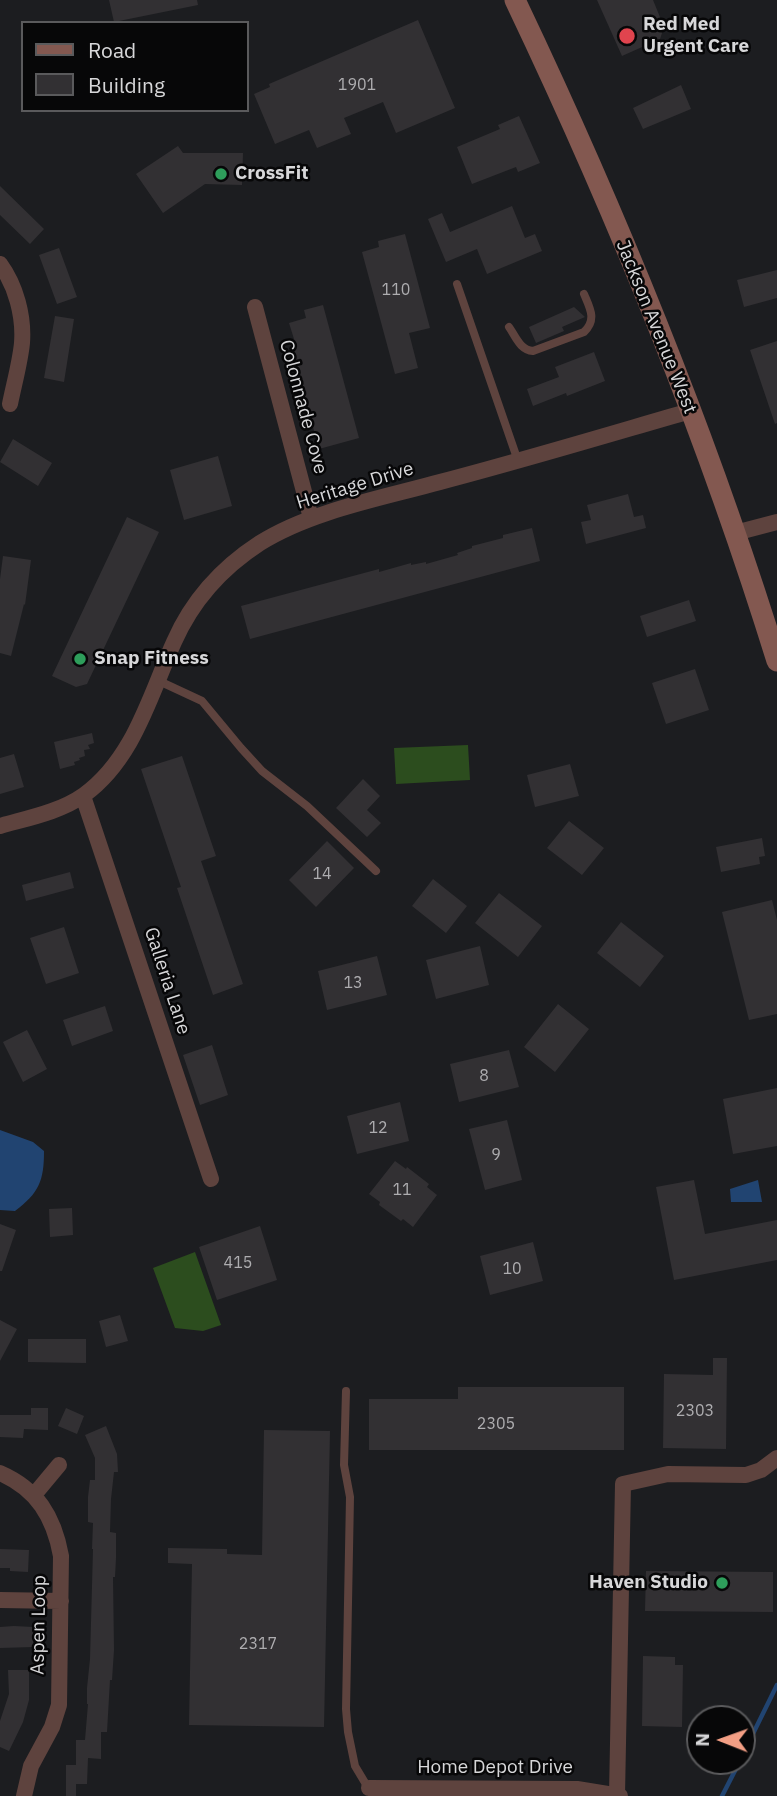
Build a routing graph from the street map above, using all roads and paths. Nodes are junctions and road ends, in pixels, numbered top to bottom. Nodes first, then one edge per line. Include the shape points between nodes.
1 (515, 0) edge
2 (0, 264) edge
3 (457, 284) dead end
4 (584, 294) dead end
5 (255, 307) dead end
6 (509, 327) dead end
7 (10, 404) dead end
8 (690, 411) junction
9 (518, 461) junction
10 (311, 518) junction
11 (777, 522) edge
12 (736, 533) junction
13 (777, 661) edge
14 (159, 681) junction
15 (83, 796) junction
16 (0, 826) edge
17 (376, 871) dead end
18 (211, 1179) dead end
19 (346, 1391) dead end
20 (777, 1458) edge
21 (60, 1465) dead end
22 (0, 1473) edge
23 (34, 1495) junction
24 (0, 1600) edge
25 (61, 1601) junction
26 (371, 1792) edge
27 (24, 1796) edge
28 (618, 1796) edge

1 - 8 main road, Jackson Avenue West via 619,233
2 - 7 street via 19,307 22,342
3 - 9 lane
4 - 6 lane via 593,319 584,332 533,351 521,345
5 - 10 street, Colonnade Cove
8 - 9 street, Heritage Drive
8 - 12 main road, Jackson Avenue West
9 - 10 street, Heritage Drive
10 - 14 street, Heritage Drive via 261,543 219,575 174,640
11 - 12 street
12 - 13 main road, Jackson Avenue West
14 - 15 street, Heritage Drive via 118,761
14 - 17 lane via 202,701 262,771
15 - 16 street, Heritage Drive
15 - 18 street, Galleria Lane
19 - 26 lane via 344,1465 350,1497 345,1697 355,1766
20 - 28 street via 746,1475 668,1474 623,1484
21 - 23 street
22 - 23 street, Aspen Loop
23 - 25 street, Aspen Loop via 57,1535
24 - 25 street
25 - 27 street, Aspen Loop via 59,1705 31,1766
26 - 28 street, Home Depot Drive via 577,1789

